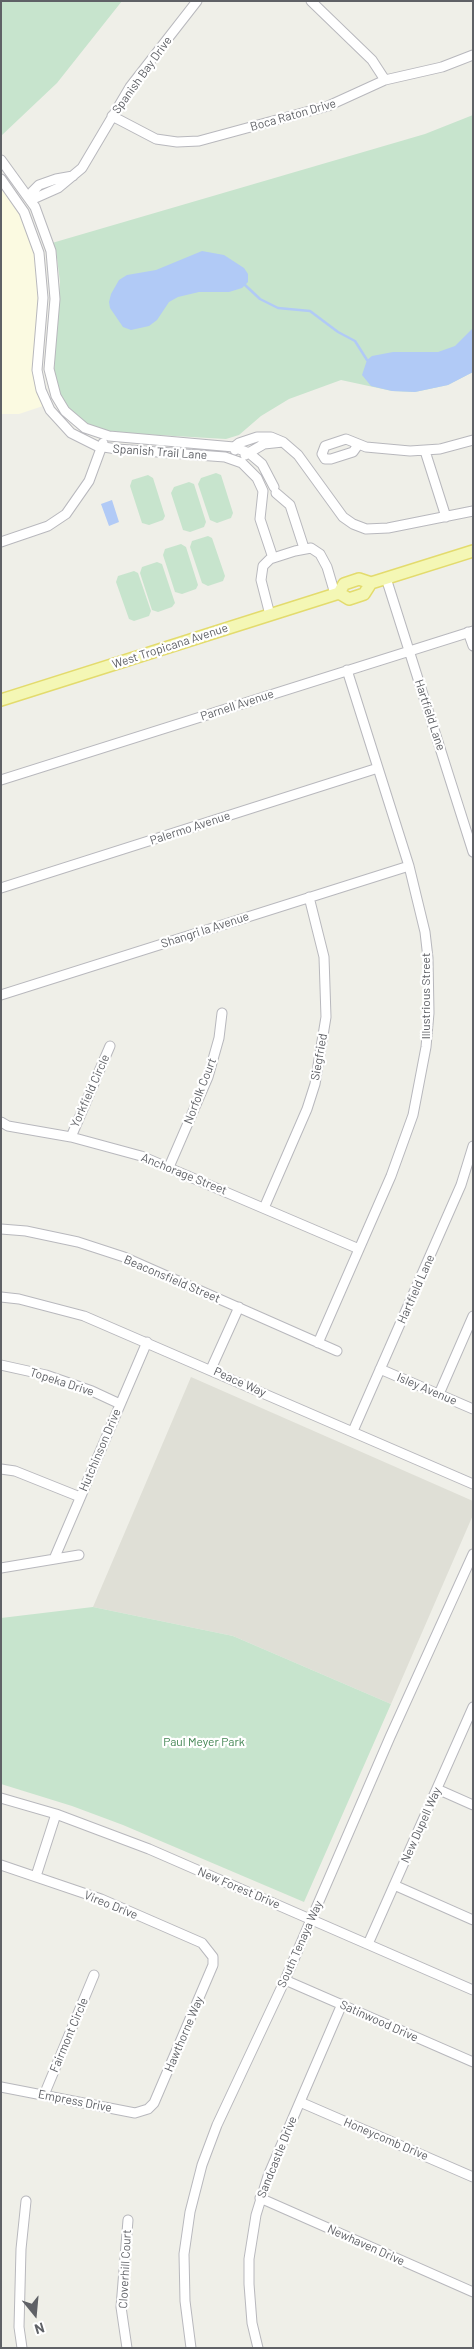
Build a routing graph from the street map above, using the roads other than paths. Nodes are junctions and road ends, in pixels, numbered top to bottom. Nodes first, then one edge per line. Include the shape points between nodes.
1 (197, 1) edge
2 (311, 1) edge
3 (473, 55) edge
4 (385, 80) junction
5 (112, 116) junction
6 (1, 160) edge
7 (1, 179) edge
8 (31, 200) junction
9 (105, 435) junction
10 (473, 440) edge
11 (283, 442) junction
12 (358, 445) dead end
13 (234, 446) junction
14 (102, 447) junction
15 (425, 451) junction
16 (249, 453) junction
17 (237, 460) junction
18 (473, 510) edge
19 (446, 517) junction
20 (1, 542) edge
21 (304, 548) junction
22 (473, 551) edge
23 (273, 558) junction
24 (386, 578) junction
25 (337, 594) junction
26 (270, 615) junction
27 (471, 631) edge
28 (473, 646) edge
29 (409, 650) junction
30 (347, 670) junction
31 (1, 700) edge
32 (378, 768) junction
33 (1, 780) edge
34 (473, 852) edge
35 (409, 866) junction
36 (1, 888) edge
37 (309, 897) junction
38 (1, 995) edge
39 (222, 1013) dead end
40 (110, 1046) dead end
41 (1, 1122) edge
42 (70, 1137) junction
43 (473, 1146) edge
44 (169, 1167) junction
45 (264, 1208) junction
46 (1, 1228) edge
47 (359, 1249) junction
48 (1, 1297) edge
49 (239, 1307) junction
50 (473, 1316) edge
51 (147, 1342) junction
52 (318, 1342) junction
53 (337, 1351) dead end
54 (1, 1365) edge
55 (211, 1369) junction
56 (380, 1369) junction
57 (439, 1394) junction
58 (120, 1404) junction
59 (473, 1409) edge
60 (353, 1431) junction
61 (1, 1469) edge
62 (473, 1484) edge
63 (80, 1497) junction
64 (473, 1554) edge
65 (79, 1555) dead end
66 (54, 1559) junction
67 (1, 1568) edge
68 (473, 1707) edge
69 (437, 1789) junction
70 (1, 1798) edge
71 (473, 1805) edge
72 (56, 1814) junction
73 (1, 1865) edge
74 (36, 1876) junction
75 (394, 1885) junction
76 (312, 1919) junction
77 (473, 1920) edge
78 (368, 1944) junction
79 (213, 1957) joint
80 (94, 1975) dead end
81 (285, 1980) junction
82 (473, 1990) edge
83 (342, 2004) junction
84 (473, 2062) edge
85 (1, 2087) edge
86 (44, 2095) junction
87 (300, 2102) junction
88 (148, 2109) joint
89 (473, 2177) edge
90 (260, 2198) junction
91 (26, 2201) dead end
92 (128, 2220) dead end
93 (473, 2292) edge
94 (22, 2348) edge
95 (127, 2348) edge
96 (191, 2348) edge
97 (258, 2348) edge

1 - 5 street, Spanish Bay Drive via 130,87
2 - 4 street via 372,60
3 - 4 street, Boca Raton Drive via 442,67
4 - 5 street, Boca Raton Drive via 328,106 199,141 156,139
5 - 8 street, Spanish Bay Drive via 86,163 73,176 39,185 32,192
6 - 8 street, Spanish Trail Lane
7 - 14 street, Spanish Trail Lane via 24,212 39,253 43,298 37,370 41,390 50,410 63,426 79,438
8 - 9 street, Spanish Trail Lane via 47,236 54,267 55,299 49,360 52,387 72,418 85,428
9 - 13 street, Spanish Trail Lane
9 - 14 street
10 - 15 street
11 - 13 street via 257,437
11 - 16 street via 264,444
11 - 19 street via 298,455 339,512 353,524 381,530
12 - 15 street via 395,451
13 - 16 street, Spanish Trail Lane
13 - 17 street
14 - 17 street, Spanish Trail Lane
14 - 20 street via 89,481 66,514 48,526
15 - 19 street
16 - 17 street
16 - 21 street, Spanish Trail Lane via 262,464 275,490 290,505
17 - 23 street via 248,467 260,484 264,495 260,519
18 - 19 street
21 - 23 street
21 - 25 street via 314,549 323,557
22 - 24 main road, West Tropicana Avenue
23 - 26 street via 263,566 261,580
24 - 25 main road, West Tropicana Avenue via 370,583 359,579 344,584
24 - 29 street, Hartfield Lane
25 - 26 main road, West Tropicana Avenue
26 - 31 main road, West Tropicana Avenue
27 - 28 street
27 - 29 street, Parnell Avenue
29 - 30 street, Parnell Avenue
29 - 34 street, Hartfield Lane
30 - 32 street, Illustrious Street
30 - 33 street, Parnell Avenue
32 - 35 street, Illustrious Street
32 - 36 street, Palermo Avenue
35 - 37 street, Shangri la Avenue
35 - 47 street, Illustrious Street via 428,958 426,1047 413,1115
37 - 38 street, Shangri la Avenue
37 - 45 street, Siegfried via 324,957 326,1017 315,1084 307,1109
39 - 44 street, Norfolk Court via 208,1077
40 - 42 street, Yorkfield Circle
41 - 42 street, Anchorage Street
42 - 44 street, Anchorage Street
43 - 56 street, Hartfield Lane via 461,1184
44 - 45 street, Anchorage Street
45 - 47 street, Anchorage Street
46 - 49 street, Beaconsfield Street via 78,1242 124,1257
47 - 52 street, Illustrious Street
48 - 51 street, Peace Way via 84,1316
49 - 52 street, Beaconsfield Street
49 - 55 street
50 - 57 street
51 - 55 street, Peace Way
51 - 58 street, Hutchinson Drive
52 - 53 street, Beaconsfield Street
54 - 58 street, Topeka Drive via 46,1375
55 - 60 street, Peace Way
56 - 57 street, Isley Avenue
56 - 60 street, Hartfield Lane
57 - 59 street, Isley Avenue
58 - 63 street, Hutchinson Drive
60 - 62 street, Peace Way
61 - 63 street
63 - 66 street, Hutchinson Drive
64 - 76 street, South Tenaya Way
65 - 66 street
66 - 67 street
68 - 69 street, New Dupell Way
69 - 71 street
69 - 75 street, New Dupell Way
70 - 72 street, New Forest Drive
72 - 74 street
72 - 76 street, New Forest Drive via 149,1849
73 - 74 street, Vireo Drive
74 - 79 street, Vireo Drive via 101,1899 202,1943
75 - 77 street
75 - 78 street, New Dupell Way
76 - 78 street, New Forest Drive
76 - 81 street, South Tenaya Way
78 - 82 street, New Forest Drive
79 - 88 street, Hawthorne Way via 210,1974 154,2103
80 - 86 street, Fairmont Circle
81 - 83 street, Satinwood Drive
81 - 96 street, South Tenaya Way via 202,2164 184,2254 184,2301
83 - 84 street, Satinwood Drive
83 - 87 street, Sandcastle Drive
85 - 86 street, Empress Drive
86 - 88 street, Empress Drive via 135,2113
87 - 89 street, Honeycomb Drive
87 - 90 street, Sandcastle Drive
90 - 93 street, Newhaven Drive
90 - 97 street, Sandcastle Drive via 249,2259 252,2324
91 - 94 street via 20,2259 19,2327
92 - 95 street, Cloverhill Court via 121,2307

